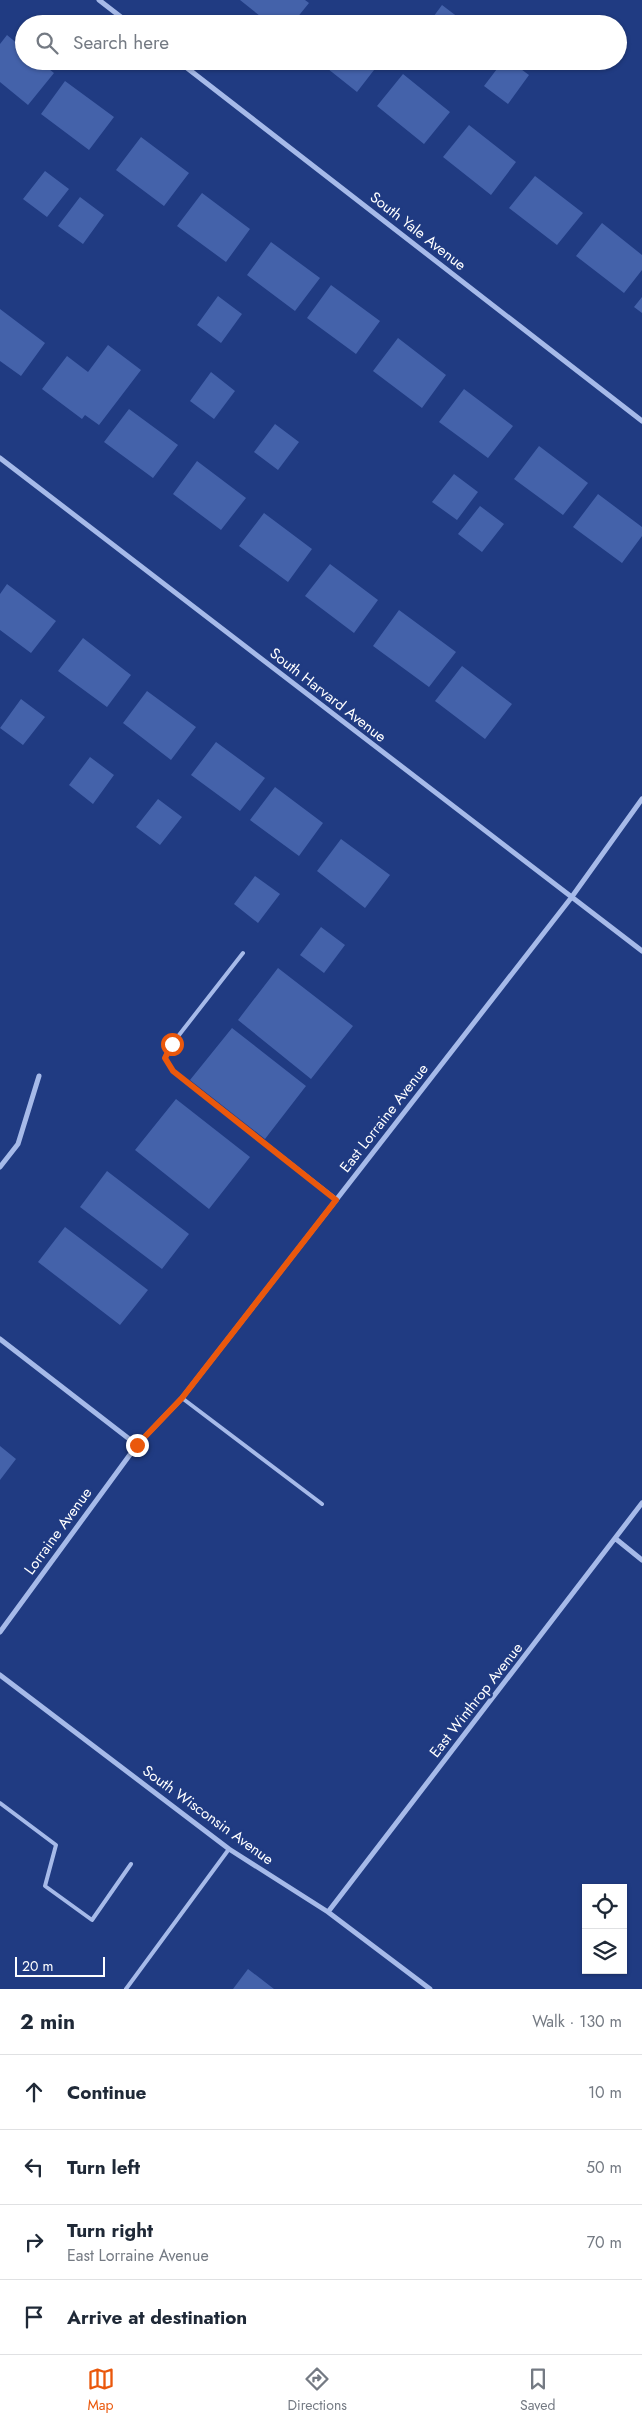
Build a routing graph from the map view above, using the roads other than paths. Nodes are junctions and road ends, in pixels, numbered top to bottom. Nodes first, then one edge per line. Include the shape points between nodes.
1 (99, 0) edge
2 (118, 15) edge
3 (190, 70) edge
4 (642, 421) edge
5 (0, 458) edge
6 (642, 799) edge
7 (571, 898) junction
8 (642, 951) edge
9 (243, 954) dead end
10 (39, 1076) dead end
11 (0, 1167) edge
12 (336, 1200) junction
13 (0, 1339) edge
14 (182, 1398) junction
15 (137, 1445) junction
16 (642, 1503) edge
17 (322, 1504) dead end
18 (616, 1539) junction
19 (642, 1560) edge
20 (0, 1620) edge
21 (6, 1624) junction
22 (0, 1632) edge
23 (0, 1676) edge
24 (0, 1803) edge
25 (229, 1849) junction
26 (131, 1864) dead end
27 (328, 1912) junction
28 (126, 1989) edge
29 (430, 1989) edge

1 - 2 street
3 - 4 street, South Yale Avenue
5 - 7 street, South Harvard Avenue
6 - 7 street, East Lorraine Avenue
7 - 8 street, South Harvard Avenue
7 - 12 street, East Lorraine Avenue
9 - 12 lane via 172,1044 165,1058 173,1071
10 - 11 street via 18,1144
12 - 14 street, East Lorraine Avenue
13 - 15 street
14 - 15 street, East Lorraine Avenue
14 - 17 lane
15 - 21 street, Lorraine Avenue
16 - 18 street, East Winthrop Avenue
18 - 19 street
18 - 27 street, East Winthrop Avenue
20 - 21 lane
21 - 22 street, Lorraine Avenue
23 - 25 street, South Wisconsin Avenue
24 - 26 lane via 56,1845 45,1886 92,1920
25 - 27 street, South Wisconsin Avenue
25 - 28 lane
27 - 29 street, South Wisconsin Avenue

